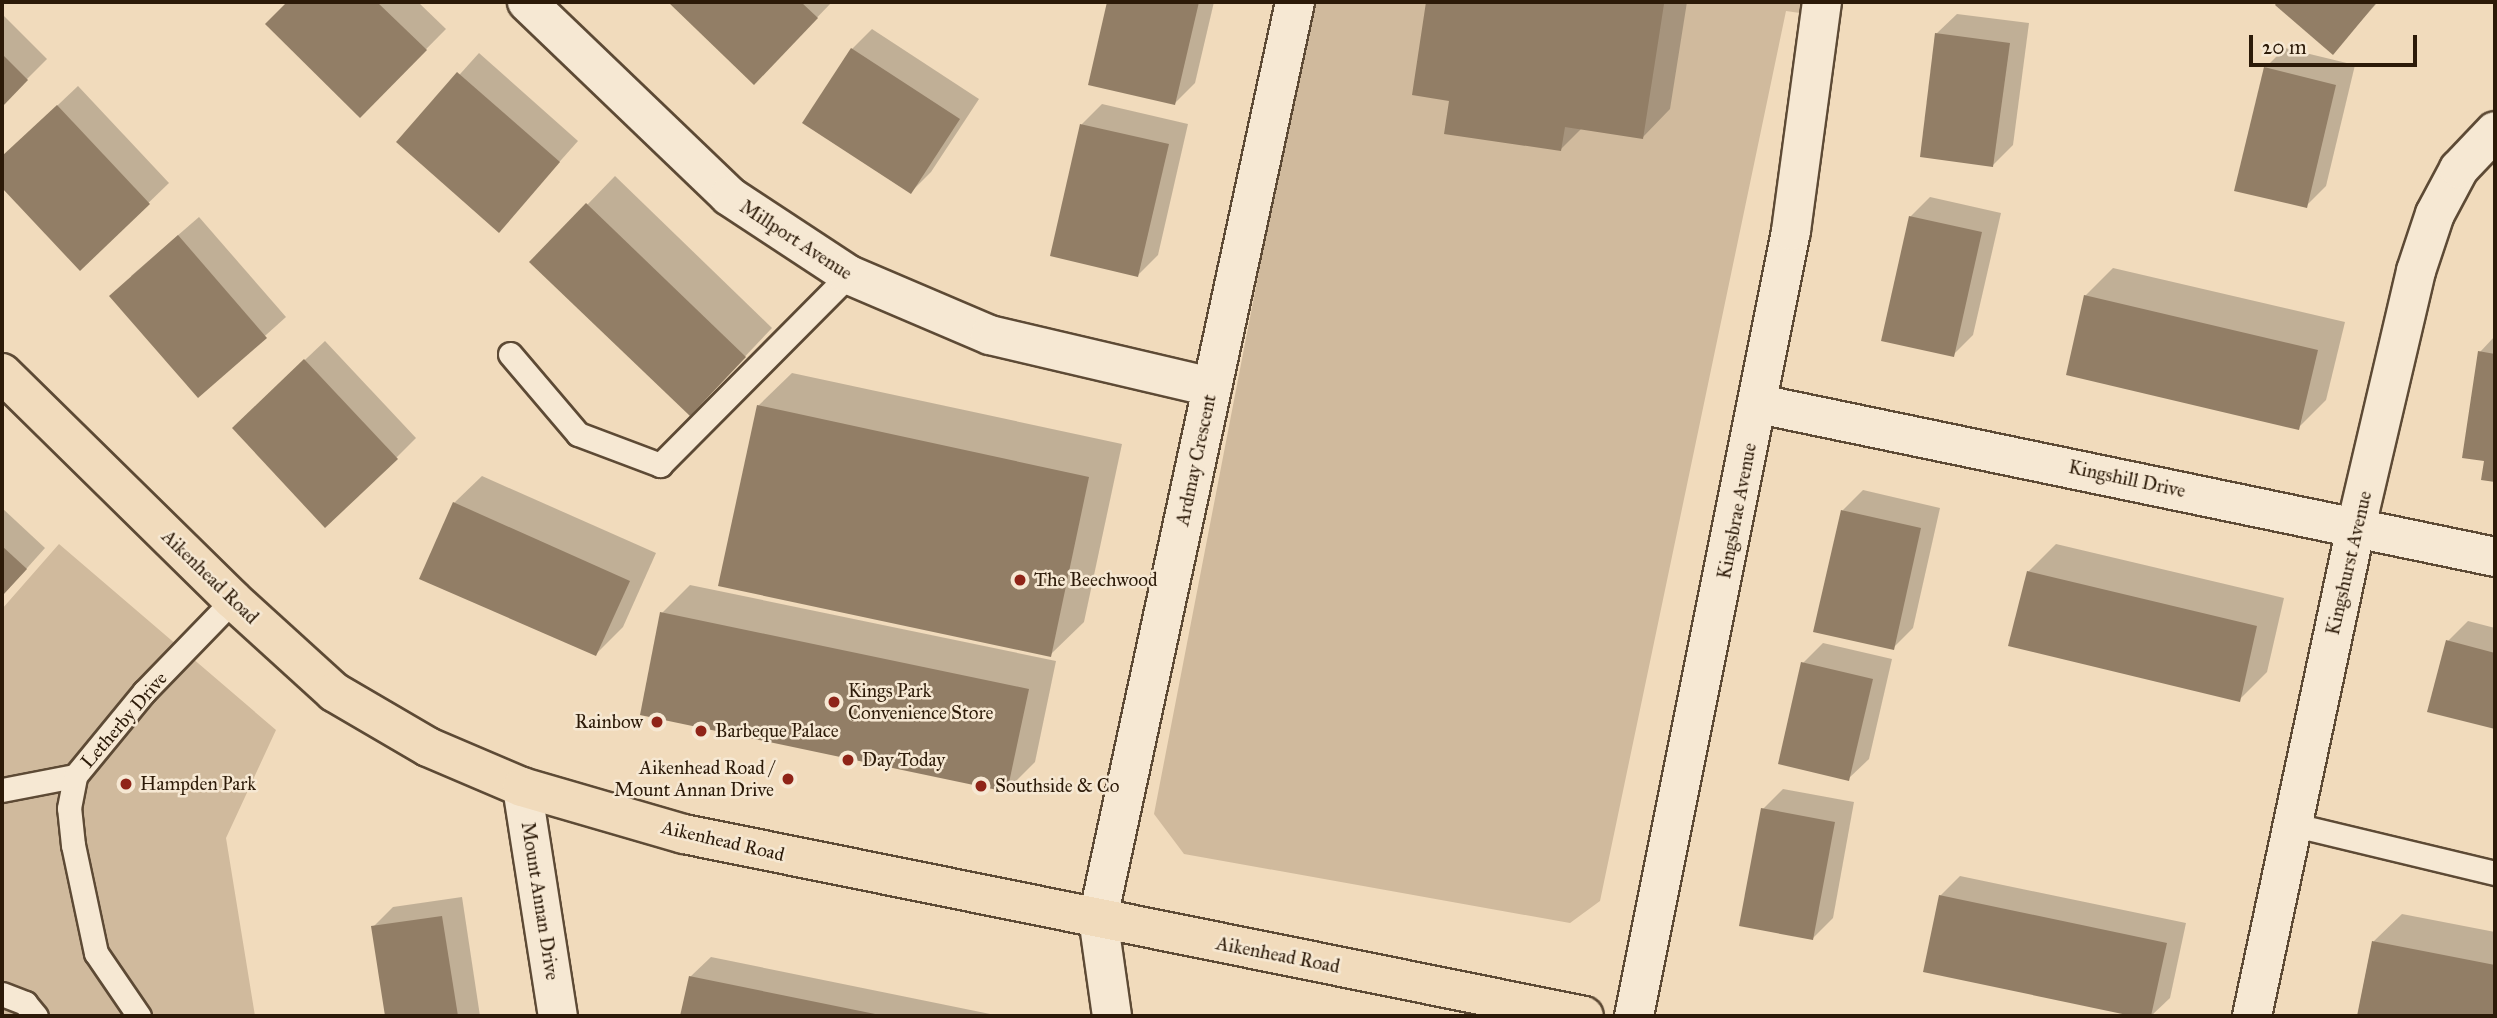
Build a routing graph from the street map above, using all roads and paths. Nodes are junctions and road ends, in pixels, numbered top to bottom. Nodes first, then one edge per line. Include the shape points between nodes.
1 (527, 2) edge
2 (1296, 2) edge
3 (1822, 2) edge
4 (2495, 131) edge
5 (849, 275) junction
6 (510, 354) dead end
7 (2, 373) edge
8 (1212, 387) junction
9 (1759, 404) junction
10 (2356, 527) junction
11 (2495, 557) edge
12 (233, 600) junction
13 (75, 776) junction
14 (522, 787) junction
15 (2, 790) edge
16 (2291, 824) junction
17 (2495, 873) edge
18 (1098, 918) junction
19 (2, 994) edge
20 (36, 1016) edge
21 (139, 1016) edge
22 (558, 1016) edge
23 (1112, 1016) edge
24 (1584, 1016) edge
25 (1634, 1016) edge
26 (2252, 1016) edge

1 - 5 street, Millport Avenue via 729,196
2 - 8 street, Ardmay Crescent
3 - 9 street, Kingsbrae Avenue via 1791,231
4 - 10 street, Kingshurst Avenue via 2459,169 2435,214 2416,271
5 - 6 lane via 660,465 578,434
5 - 8 street, Millport Avenue via 990,335
7 - 12 main road, Aikenhead Road
8 - 18 street, Ardmay Crescent
9 - 10 street, Kingshill Drive
9 - 25 street, Kingsbrae Avenue
10 - 11 street, Kingshill Drive
10 - 16 street, Kingshurst Avenue
12 - 13 lane, Letherby Drive via 144,692
12 - 14 main road, Aikenhead Road via 334,692 428,747
13 - 15 lane
13 - 21 lane, Letherby Drive via 69,808 73,845 96,953
14 - 18 main road, Aikenhead Road via 684,834
14 - 22 street, Mount Annan Drive
16 - 17 lane
16 - 26 street, Kingshurst Avenue
18 - 23 street
18 - 24 main road, Aikenhead Road
19 - 20 lane via 25,1003

